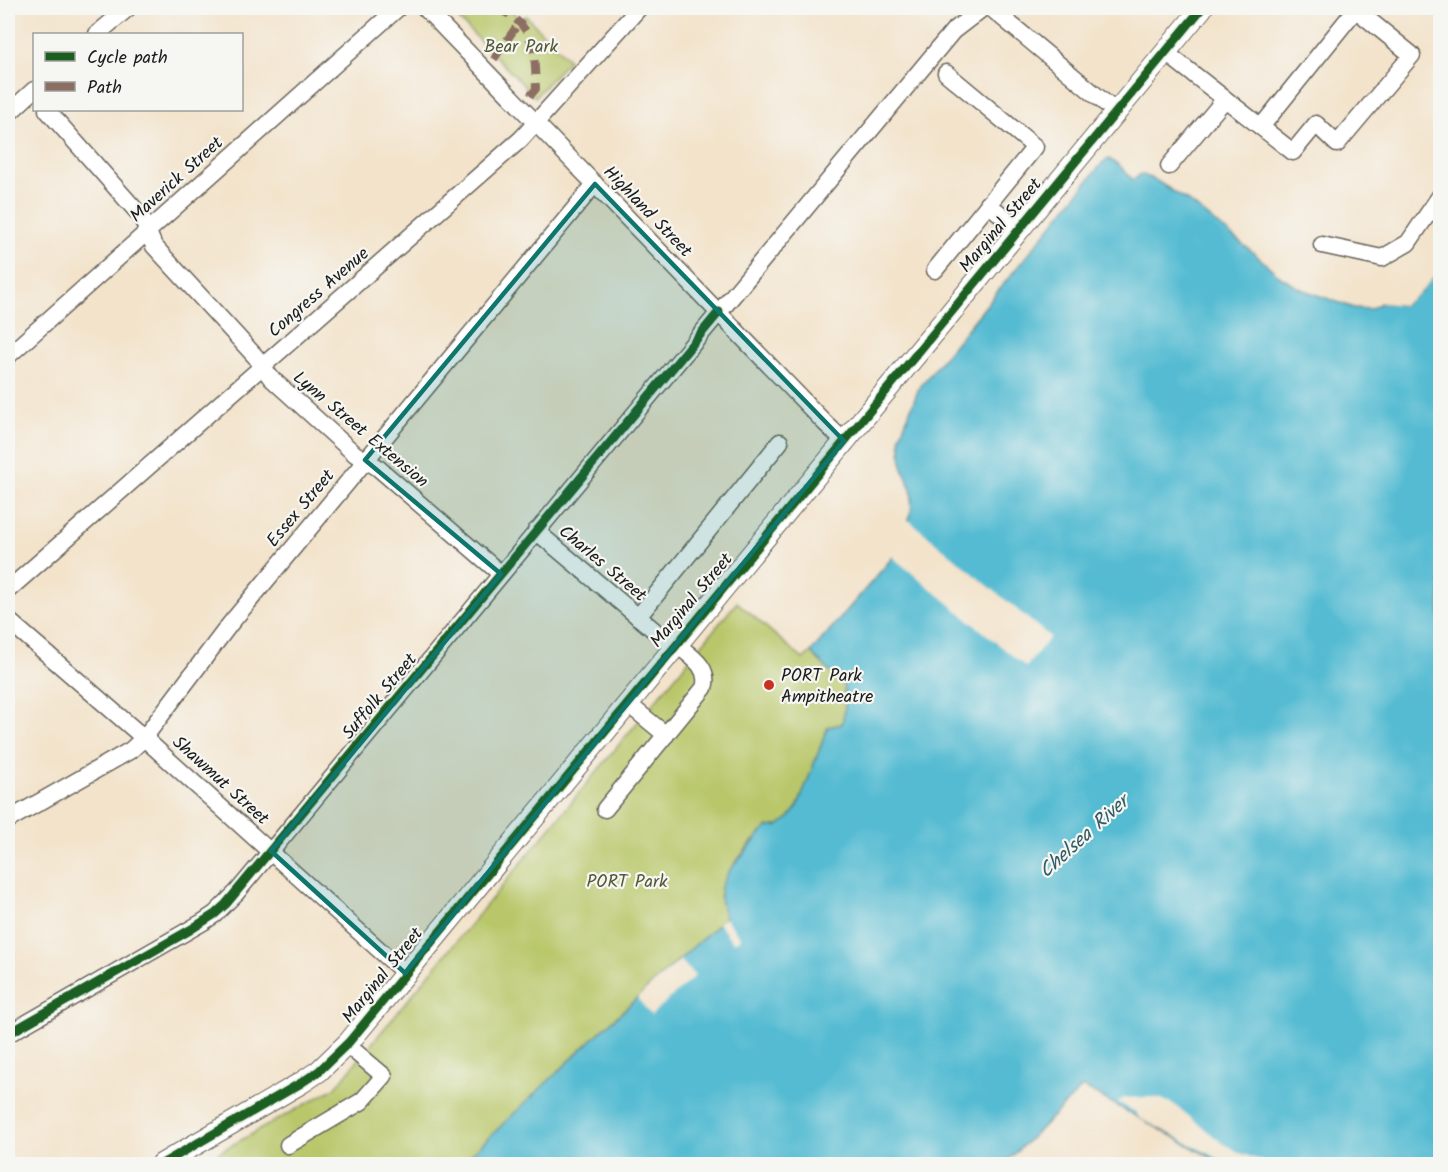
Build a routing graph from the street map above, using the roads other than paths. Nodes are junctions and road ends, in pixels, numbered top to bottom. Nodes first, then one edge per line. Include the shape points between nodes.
1 (128, 8) edge
2 (398, 8) edge
3 (425, 8) edge
4 (983, 8) edge
5 (991, 8) edge
6 (1202, 8) edge
7 (1355, 8) edge
8 (635, 9) edge
9 (98, 33) edge
10 (1165, 52) junction
11 (946, 73) dead end
12 (33, 94) edge
13 (1225, 99) junction
14 (48, 111) edge
15 (1116, 112) junction
16 (8, 114) edge
17 (537, 124) junction
18 (1261, 127) junction
19 (1169, 166) dead end
20 (595, 184) junction
21 (1440, 196) edge
22 (988, 204) junction
23 (1018, 229) junction
24 (148, 231) junction
25 (1322, 245) dead end
26 (935, 270) dead end
27 (719, 312) junction
28 (8, 356) edge
29 (263, 367) junction
30 (844, 441) junction
31 (780, 442) dead end
32 (365, 460) junction
33 (536, 531) junction
34 (501, 574) junction
35 (8, 590) edge
36 (638, 617) junction
37 (8, 620) edge
38 (675, 645) junction
39 (627, 703) junction
40 (666, 735) junction
41 (144, 738) junction
42 (605, 809) dead end
43 (8, 820) edge
44 (271, 851) junction
45 (405, 973) junction
46 (8, 1034) edge
47 (346, 1044) junction
48 (288, 1145) dead end
49 (162, 1164) edge

1 - 9 street
2 - 24 street, Maverick Street
3 - 17 street, Highland Street
4 - 27 street, Suffolk Street via 953,31
5 - 15 street
6 - 10 main road, Marginal Street
7 - 18 street
7 - 18 street via 1412,55 1337,144 1316,124 1293,152
8 - 17 street, Congress Avenue
10 - 13 street
10 - 15 main road, Marginal Street
11 - 22 street via 1035,147
12 - 16 street
13 - 18 street
13 - 19 street
14 - 24 street, Lynn Street Extension via 141,216
15 - 23 main road, Marginal Street
17 - 20 street, Highland Street
17 - 29 street, Congress Avenue
20 - 27 street, Highland Street
20 - 32 street, Essex Street
21 - 25 street via 1408,243 1382,258
22 - 23 street
22 - 26 street
23 - 30 main road, Marginal Street
24 - 28 street, Maverick Street
24 - 29 street, Lynn Street Extension via 154,246
27 - 30 street, Highland Street
27 - 33 street, Suffolk Street
29 - 32 street, Lynn Street Extension via 279,386
29 - 35 street, Congress Avenue
30 - 38 main road, Marginal Street
31 - 36 street
32 - 34 street, Lynn Street Extension
32 - 41 street, Essex Street via 230,624
33 - 34 street, Suffolk Street
33 - 36 street, Charles Street
34 - 44 street, Suffolk Street
36 - 38 street, Charles Street
37 - 41 street, Shawmut Street
38 - 39 main road, Marginal Street
38 - 40 street, Charles Street via 701,666 706,681
39 - 40 street
39 - 45 main road, Marginal Street
40 - 42 street
41 - 43 street, Essex Street via 131,750
41 - 44 street, Shawmut Street
44 - 45 street, Shawmut Street
44 - 46 street, Suffolk Street via 215,914
45 - 47 main road, Marginal Street
47 - 48 street via 384,1076 362,1101
47 - 49 main road, Marginal Street via 302,1083

